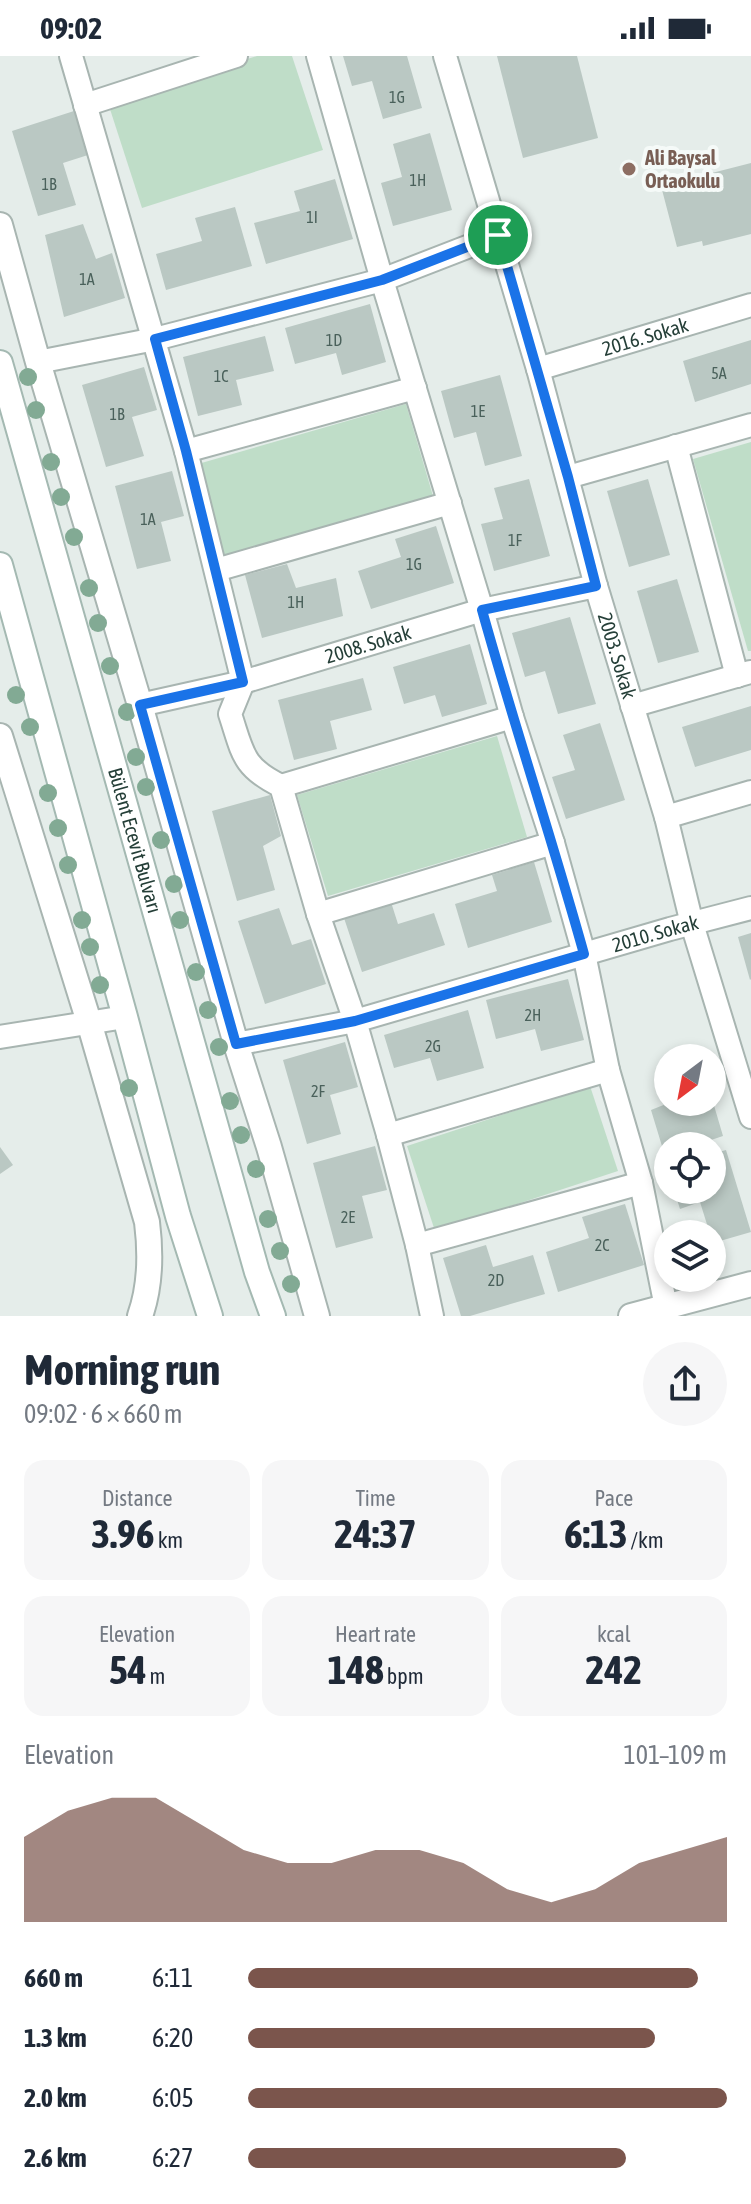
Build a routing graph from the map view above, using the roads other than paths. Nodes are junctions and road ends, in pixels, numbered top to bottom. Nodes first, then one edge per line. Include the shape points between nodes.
1 (71, 56) edge
2 (236, 56) edge
3 (318, 56) edge
4 (445, 56) edge
5 (85, 105) junction
6 (0, 225) edge
7 (498, 235) junction
8 (382, 280) junction
9 (751, 305) edge
10 (155, 339) junction
11 (38, 362) junction
12 (0, 363) edge
13 (538, 369) junction
14 (415, 388) junction
15 (751, 425) edge
16 (676, 446) junction
17 (186, 451) junction
18 (568, 477) junction
19 (450, 503) junction
20 (0, 565) edge
21 (216, 570) junction
22 (596, 586) junction
23 (482, 610) junction
24 (744, 674) edge
25 (243, 682) junction
26 (140, 705) junction
27 (632, 706) junction
28 (512, 717) junction
29 (0, 736) edge
30 (281, 786) junction
31 (751, 792) edge
32 (666, 817) junction
33 (553, 843) junction
34 (751, 908) edge
35 (318, 914) junction
36 (692, 924) junction
37 (584, 954) junction
38 (125, 1017) junction
39 (355, 1021) junction
40 (89, 1022) junction
41 (0, 1037) edge
42 (236, 1044) junction
43 (608, 1070) junction
44 (751, 1117) edge
45 (388, 1135) junction
46 (641, 1183) junction
47 (178, 1216) junction
48 (147, 1222) junction
49 (417, 1245) junction
50 (751, 1284) edge
51 (666, 1307) junction
52 (140, 1316) edge
53 (210, 1316) edge
54 (273, 1316) edge
55 (317, 1316) edge
56 (432, 1316) edge
57 (631, 1316) edge

1 - 5 street
2 - 5 street
3 - 8 street
4 - 7 street, 2003. Sokak
5 - 10 street
6 - 11 street
7 - 8 street
7 - 13 street, 2003. Sokak
8 - 10 street
8 - 14 street
9 - 13 street, 2016. Sokak
10 - 11 street
10 - 17 street
11 - 26 street
12 - 54 street, Bülent Ecevit Bulvarı
13 - 18 street, 2003. Sokak
14 - 17 street
14 - 19 street
15 - 16 street
16 - 18 street
16 - 24 street
17 - 21 street
18 - 22 street, 2003. Sokak
19 - 21 street
19 - 23 street
20 - 38 street
21 - 25 street
22 - 23 street, 2008. Sokak
22 - 27 street, 2003. Sokak
23 - 25 street, 2008. Sokak
23 - 28 street
24 - 27 street
25 - 26 street, 2008. Sokak
25 - 30 street via 230,714 245,761
26 - 42 street
27 - 32 street, 2003. Sokak
28 - 30 street
28 - 33 street
29 - 40 street
30 - 35 street
31 - 32 street
32 - 36 street, 2003. Sokak
33 - 35 street
33 - 37 street
34 - 36 street, 2010. Sokak
35 - 39 street
36 - 37 street, 2010. Sokak
36 - 44 street, 2003. Sokak
37 - 39 street, 2010. Sokak
37 - 43 street
38 - 40 street
38 - 47 street
39 - 42 street, 2010. Sokak
39 - 45 street
40 - 41 street
40 - 48 street
42 - 55 street
43 - 45 street
43 - 46 street
45 - 49 street
46 - 49 street
46 - 51 street
47 - 48 street
47 - 53 street
48 - 52 street via 148,1294
49 - 56 street
50 - 51 street
51 - 57 street

